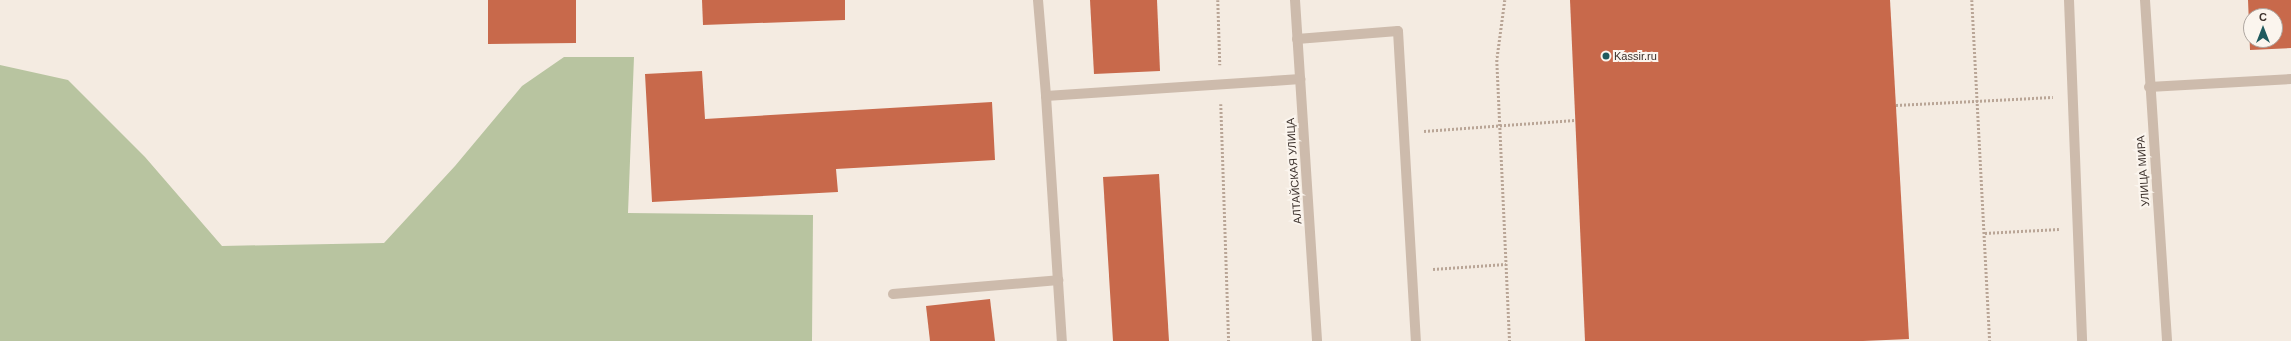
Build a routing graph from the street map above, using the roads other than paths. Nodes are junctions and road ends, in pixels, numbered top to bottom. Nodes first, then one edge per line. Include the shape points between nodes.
1 (1038, 0) edge
2 (1295, 0) edge
3 (2070, 0) edge
4 (2145, 0) edge
5 (1297, 39) junction
6 (2291, 79) edge
7 (1300, 80) junction
8 (2149, 87) junction
9 (1046, 96) junction
10 (1058, 280) junction
11 (893, 294) dead end
12 (1062, 341) edge
13 (1317, 341) edge
14 (1416, 341) edge
15 (2082, 341) edge
16 (2167, 341) edge

1 - 9 street
2 - 5 street, АЛТАЙСКАЯ УЛИЦА
3 - 15 street
4 - 8 street, УЛИЦА МИРА
5 - 7 street, АЛТАЙСКАЯ УЛИЦА
5 - 14 street via 1398,31
6 - 8 street
7 - 9 street
7 - 13 street, АЛТАЙСКАЯ УЛИЦА
8 - 16 street, УЛИЦА МИРА
9 - 10 street
10 - 11 street
10 - 12 street

